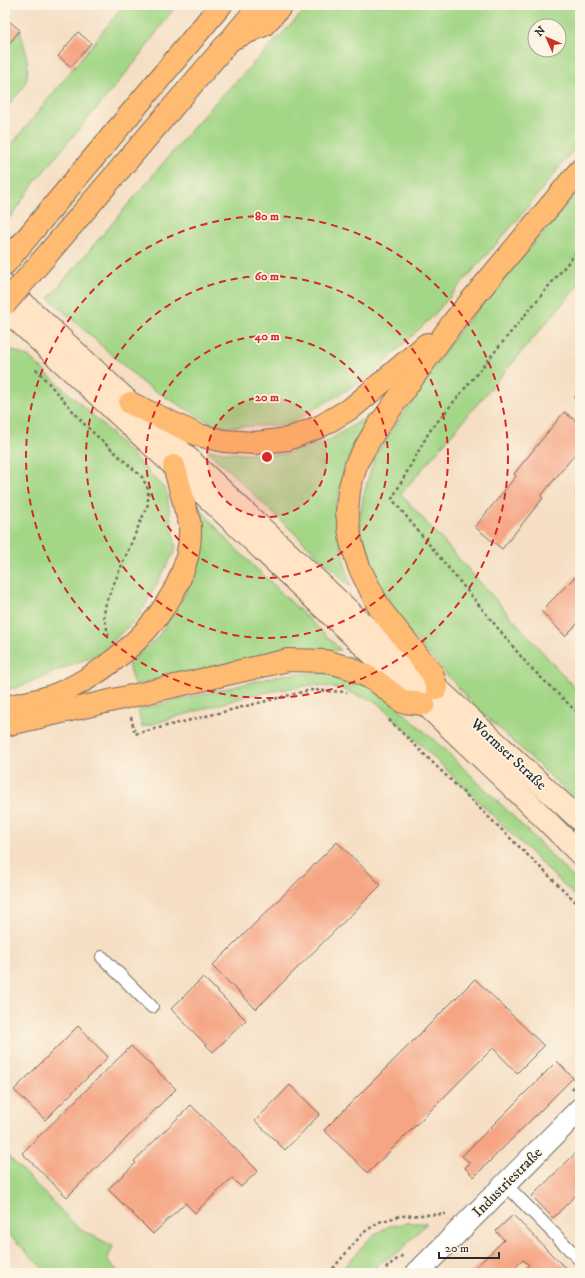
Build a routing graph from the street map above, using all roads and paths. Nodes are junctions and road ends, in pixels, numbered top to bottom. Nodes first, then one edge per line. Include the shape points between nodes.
1 (202, 5) edge
2 (222, 5) edge
3 (260, 5) edge
4 (282, 5) edge
5 (230, 40) junction
6 (187, 47) junction
7 (580, 170) edge
8 (580, 248) edge
9 (7, 262) edge
10 (5, 286) edge
11 (5, 304) edge
12 (5, 309) edge
13 (454, 321) junction
14 (35, 366) dead end
15 (130, 403) junction
16 (174, 466) junction
17 (109, 640) dead end
18 (351, 694) dead end
19 (430, 696) junction
20 (5, 707) edge
21 (129, 710) dead end
22 (580, 715) edge
23 (386, 717) dead end
24 (5, 726) edge
25 (580, 820) edge
26 (580, 854) edge
27 (580, 906) edge
28 (102, 958) dead end
29 (152, 1008) dead end
30 (580, 1109) edge
31 (505, 1184) junction
32 (461, 1228) junction
33 (580, 1260) edge
34 (329, 1273) edge
35 (417, 1273) edge

1 - 6 highway
2 - 6 highway
3 - 5 highway
4 - 5 highway via 264,25
5 - 11 highway, bridge
6 - 9 highway
7 - 13 highway
8 - 22 path via 429,432 392,499 528,665
10 - 15 main road
12 - 16 main road
13 - 15 highway via 353,406 321,426 288,439 255,443 198,436
13 - 19 highway via 376,429 357,462 349,490 351,542 359,567 380,609 432,672
14 - 17 path via 87,427 142,477 148,489 148,504 106,602 104,615
15 - 19 main road via 424,682
16 - 19 main road
16 - 20 highway via 190,525 187,560 175,590 152,624 126,651 90,678 52,696
18 - 21 path via 346,691 310,690 135,734
19 - 24 highway via 403,702 376,681 350,668 325,661 288,660
19 - 25 main road, Wormser Straße
19 - 26 main road via 525,799
23 - 27 path
28 - 29 lane
30 - 31 street, Industriestraße
31 - 32 street, Industriestraße
31 - 33 lane
32 - 34 path via 445,1213 400,1216 379,1222 363,1233
32 - 35 street, Industriestraße

